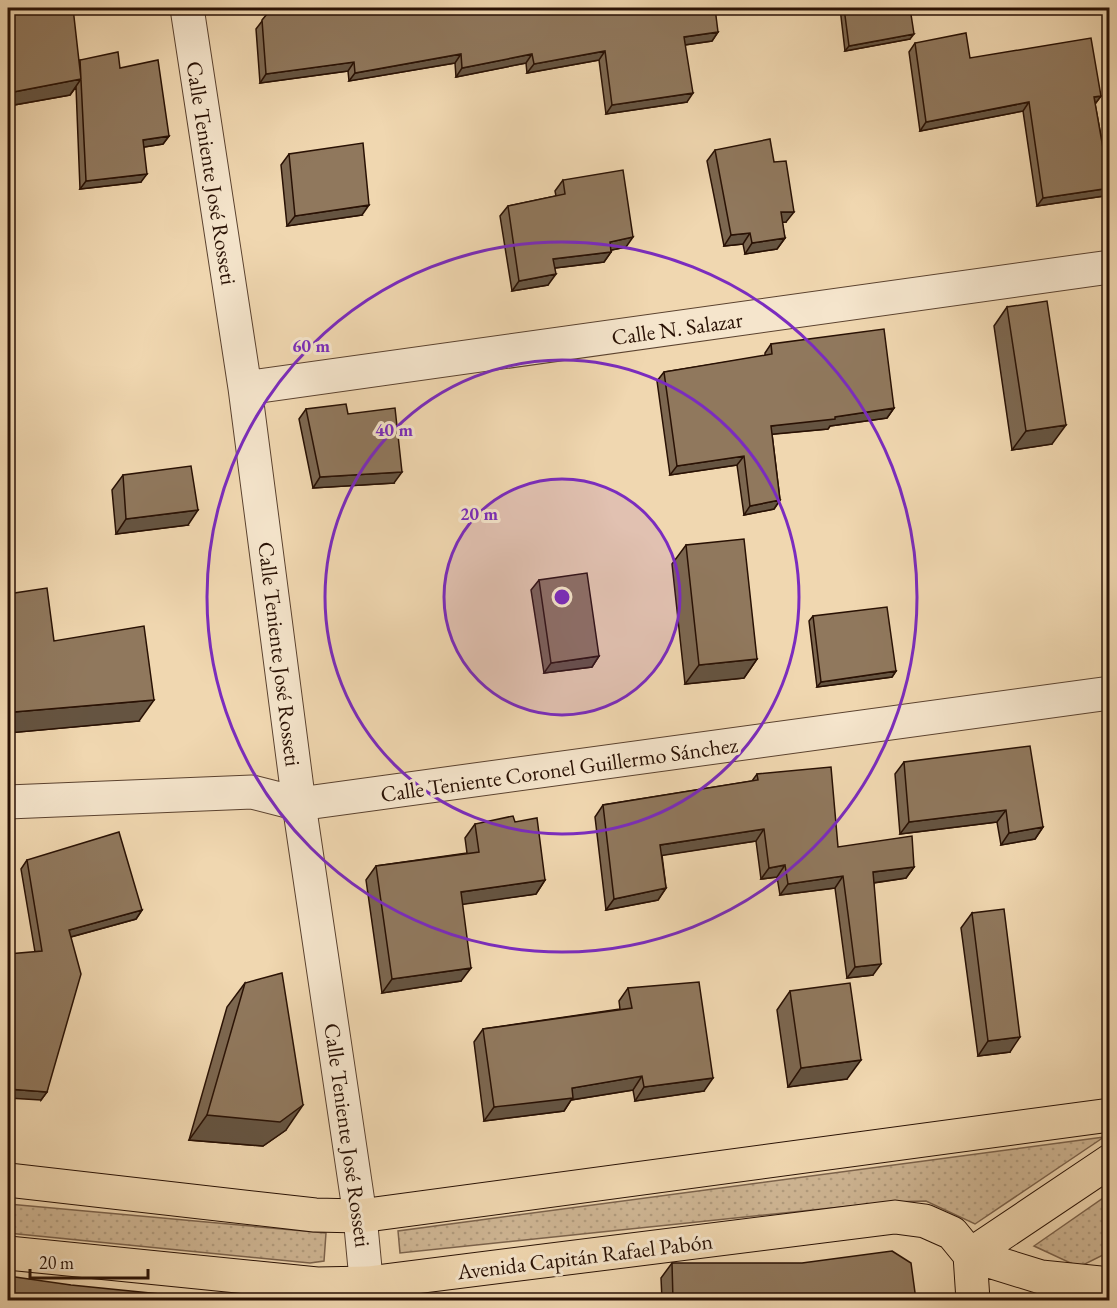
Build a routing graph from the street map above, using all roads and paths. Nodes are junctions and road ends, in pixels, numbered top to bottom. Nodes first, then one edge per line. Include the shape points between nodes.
1 (187, 8) edge
2 (1110, 267) edge
3 (244, 388) junction
4 (1110, 693) edge
5 (8, 802) edge
6 (299, 804) junction
7 (1110, 1115) edge
8 (1110, 1161) edge
9 (8, 1180) edge
10 (360, 1216) junction
11 (8, 1253) edge
12 (970, 1255) junction
13 (1110, 1284) edge
14 (368, 1292) edge
15 (973, 1300) edge

1 - 3 street, Calle Teniente José Rosseti
2 - 3 street, Calle N. Salazar
3 - 6 street, Calle Teniente José Rosseti
4 - 6 street, Calle Teniente Coronel Guillermo Sánchez
5 - 6 street, Calle Teniente Coronel Guillermo Sánchez via 252,792
6 - 10 street, Calle Teniente José Rosseti
7 - 10 main road
8 - 12 main road
9 - 10 main road via 315,1215
10 - 14 street, Calle Teniente José Rosseti
11 - 14 main road, Avenida Capitán Rafael Pabón
12 - 13 main road via 1041,1277
12 - 14 main road, Avenida Capitán Rafael Pabón via 952,1233 925,1221 895,1217
12 - 15 main road

